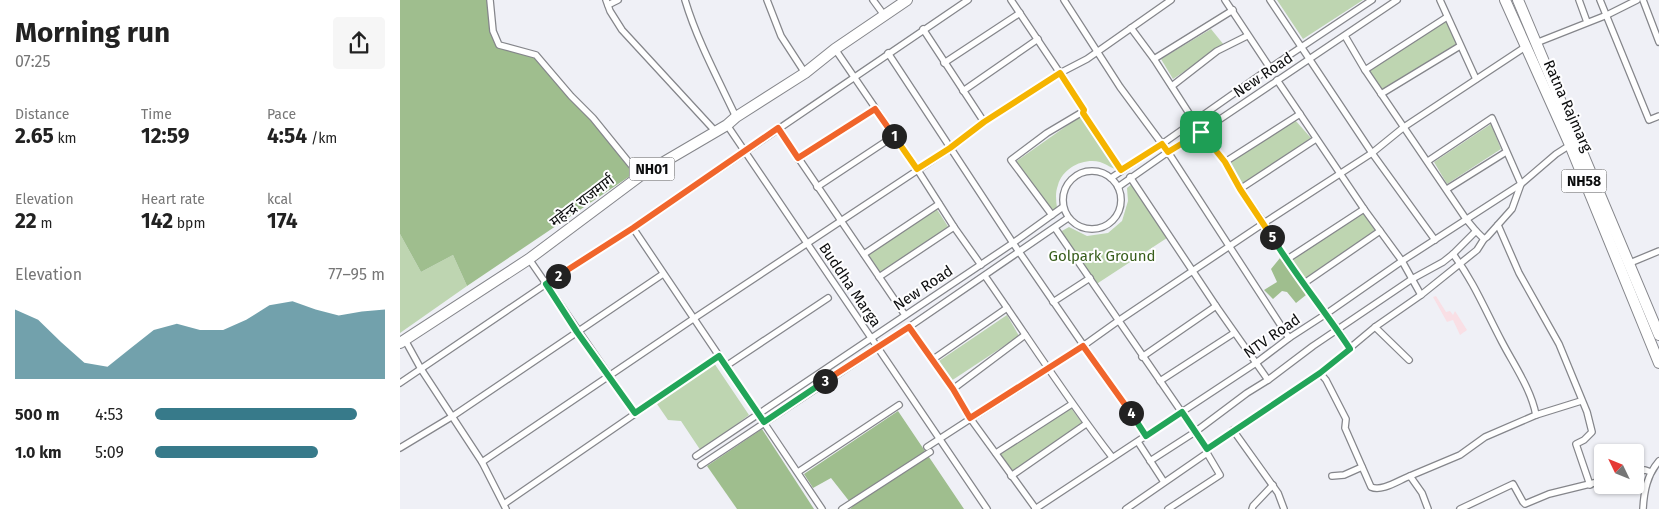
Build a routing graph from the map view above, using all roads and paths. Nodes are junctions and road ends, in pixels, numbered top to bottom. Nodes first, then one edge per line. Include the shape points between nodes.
1 (490, 0) edge
2 (618, 0) edge
3 (684, 0) edge
4 (873, 0) edge
5 (907, 0) edge
6 (968, 0) edge
7 (1011, 0) edge
8 (1064, 0) edge
9 (1171, 0) edge
10 (1225, 0) edge
11 (1270, 0) edge
12 (1372, 0) edge
13 (1397, 0) edge
14 (1440, 0) edge
15 (1506, 0) edge
16 (1518, 0) edge
17 (1579, 0) edge
18 (1600, 0) edge
19 (1636, 0) edge
20 (1643, 0) edge
21 (769, 1) edge
22 (607, 3) edge
23 (1232, 10) junction
24 (1020, 13) junction
25 (884, 15) junction
26 (1606, 15) junction
27 (1447, 17) junction
28 (1588, 22) junction
29 (1131, 28) junction
30 (923, 29) junction
31 (1248, 36) junction
32 (1345, 36) junction
33 (1038, 40) junction
34 (1659, 42) edge
35 (1536, 43) junction
36 (1460, 46) junction
37 (1301, 47) junction
38 (1525, 47) junction
39 (835, 49) junction
40 (1097, 51) junction
41 (888, 53) junction
42 (1154, 59) junction
43 (1309, 59) junction
44 (944, 62) junction
45 (1270, 68) junction
46 (1366, 70) junction
47 (805, 73) junction
48 (1060, 73) junction
49 (854, 76) junction
50 (1476, 79) junction
51 (1277, 80) junction
52 (1172, 86) junction
53 (963, 91) junction
54 (1381, 94) junction
55 (875, 109) junction
56 (1084, 110) junction
57 (1300, 114) junction
58 (736, 116) junction
59 (1658, 118) edge
60 (1194, 121) junction
61 (984, 122) junction
62 (727, 125) junction
63 (1404, 127) junction
64 (778, 128) junction
65 (716, 132) junction
66 (1201, 132) junction
67 (894, 136) junction
68 (1316, 139) junction
69 (1162, 144) junction
70 (1570, 146) junction
71 (950, 148) junction
72 (744, 150) junction
73 (1168, 152) junction
74 (1506, 152) junction
75 (1372, 153) junction
76 (798, 158) junction
77 (1428, 161) junction
78 (1225, 162) junction
79 (917, 169) junction
80 (1121, 170) junction
81 (1340, 174) junction
82 (640, 176) junction
83 (1110, 178) junction
84 (1130, 178) junction
85 (1521, 184) junction
86 (817, 187) junction
87 (1118, 187) junction
88 (1240, 189) junction
89 (1448, 189) junction
90 (939, 204) junction
91 (1064, 206) junction
92 (1364, 209) junction
93 (1052, 215) junction
94 (1068, 218) junction
95 (1466, 219) junction
96 (840, 221) junction
97 (1264, 223) junction
98 (1498, 225) junction
99 (954, 227) junction
100 (633, 228) junction
101 (1055, 228) junction
102 (1380, 231) junction
103 (1476, 232) junction
104 (1484, 239) junction
105 (1435, 240) junction
106 (1013, 243) junction
107 (807, 244) junction
108 (1229, 247) junction
109 (1659, 251) edge
110 (1020, 252) junction
111 (864, 254) junction
112 (1453, 254) junction
113 (529, 259) junction
114 (1286, 260) junction
115 (1402, 261) junction
116 (1630, 263) junction
117 (1460, 264) junction
118 (981, 265) junction
119 (1193, 271) junction
120 (663, 274) junction
121 (985, 276) junction
122 (879, 277) junction
123 (1090, 278) junction
124 (1413, 281) junction
125 (546, 284) junction
126 (1303, 284) junction
127 (1429, 289) junction
128 (1422, 295) junction
129 (828, 298) dead end
130 (1053, 302) junction
131 (1216, 306) junction
132 (1007, 308) junction
133 (1326, 314) junction
134 (905, 315) junction
135 (693, 319) junction
136 (1118, 320) junction
137 (909, 327) junction
138 (1376, 327) junction
139 (1338, 330) junction
140 (577, 332) junction
141 (1234, 333) junction
142 (1025, 335) junction
143 (1659, 335) edge
144 (870, 338) junction
145 (1289, 338) junction
146 (402, 342) edge
147 (1083, 346) junction
148 (876, 348) junction
149 (1350, 349) junction
150 (719, 356) junction
151 (1142, 357) junction
152 (932, 360) junction
153 (1409, 360) dead end
154 (1256, 363) junction
155 (1659, 363) edge
156 (726, 366) junction
157 (421, 368) junction
158 (1049, 368) junction
159 (1320, 373) junction
160 (609, 376) junction
161 (1268, 380) junction
162 (1160, 381) junction
163 (400, 383) edge
164 (953, 389) junction
165 (1581, 401) junction
166 (1072, 404) junction
167 (899, 405) dead end
168 (1182, 412) junction
169 (635, 413) junction
170 (758, 414) junction
171 (1536, 415) junction
172 (453, 416) junction
173 (970, 418) junction
174 (764, 422) junction
175 (1086, 424) junction
176 (1234, 430) junction
177 (1196, 432) junction
178 (1146, 436) junction
179 (938, 439) junction
180 (1138, 442) junction
181 (400, 448) edge
182 (1207, 451) junction
183 (996, 453) junction
184 (696, 456) dead end
185 (1112, 457) junction
186 (1659, 461) edge
187 (482, 462) junction
188 (1150, 462) junction
189 (701, 465) dead end
190 (1362, 467) junction
191 (1644, 470) edge
192 (798, 472) junction
193 (1651, 472) junction
194 (1011, 476) junction
195 (1332, 476) dead end
196 (1410, 476) junction
197 (1164, 482) junction
198 (1594, 483) edge
199 (1590, 484) junction
200 (1273, 485) junction
201 (505, 506) edge
202 (822, 509) edge
203 (842, 509) edge
204 (986, 509) edge
205 (1036, 509) edge
206 (1126, 509) edge
207 (1168, 509) edge
208 (1252, 509) edge
209 (1284, 509) edge
210 (1428, 509) edge
211 (1460, 509) edge
212 (1643, 509) edge

1 - 82 street via 493,31 499,45 536,55
2 - 22 street
3 - 58 street
4 - 25 street
5 - 25 highway, महेन्द्र राजमार्ग / NH01
6 - 30 street
7 - 24 street
8 - 40 street
9 - 29 street
10 - 23 street
11 - 37 street
12 - 37 street, New Road
13 - 32 street, New Road
14 - 27 street
15 - 38 highway, Ratna Rajmarg / NH58
16 - 35 highway, Ratna Rajmarg / NH58
17 - 28 street
18 - 26 street
19 - 26 street
20 - 34 street
21 - 47 street via 781,36
22 - 65 street via 622,30
23 - 31 street
23 - 42 street
24 - 33 street
24 - 44 street
25 - 39 highway, महेन्द्र राजमार्ग / NH01
26 - 28 street
26 - 59 street via 1649,120
27 - 36 street
27 - 46 street
28 - 35 street
29 - 40 street
29 - 42 street
30 - 41 street
30 - 44 street
31 - 45 street
31 - 52 street via 1217,51
32 - 43 street, New Road
32 - 46 street
33 - 48 street
33 - 53 street
35 - 116 highway, Ratna Rajmarg / NH58
36 - 50 street
36 - 54 street
37 - 43 street
37 - 45 street, New Road
38 - 50 street
38 - 70 highway, Ratna Rajmarg / NH58
39 - 47 highway, महेन्द्र राजमार्ग / NH01
39 - 49 street
40 - 48 street
40 - 69 street
41 - 49 street
41 - 71 street
42 - 52 street
43 - 51 street, New Road
43 - 75 street
44 - 53 street
45 - 60 street, New Road
46 - 54 street
47 - 58 highway, महेन्द्र राजमार्ग / NH01
48 - 56 street
48 - 61 street
49 - 55 street
49 - 64 street
50 - 63 street
51 - 57 street
51 - 66 street, New Road
52 - 60 street
53 - 61 street
54 - 63 street
55 - 67 street
55 - 76 street
56 - 80 street
56 - 93 street via 1011,160
57 - 68 street
57 - 78 street
58 - 62 highway, महेन्द्र राजमार्ग / NH01
60 - 69 street, New Road
61 - 71 street
62 - 65 highway, महेन्द्र राजमार्ग / NH01
62 - 72 street, Buddha Marga
63 - 75 street
63 - 77 street
64 - 72 street
64 - 76 street
65 - 82 highway, महेन्द्र राजमार्ग / NH01
66 - 73 street, New Road
66 - 78 street
67 - 79 street
67 - 86 street
68 - 81 street
68 - 88 street
69 - 73 street
69 - 80 street, New Road
70 - 85 street, NTV Road
70 - 155 highway, Ratna Rajmarg / NH58
71 - 79 street
71 - 106 street
72 - 100 street
72 - 107 street, Buddha Marga
73 - 84 street, New Road
73 - 108 street
74 - 77 street via 1492,118
74 - 85 street
74 - 89 street
75 - 81 street
75 - 105 street
76 - 86 street
77 - 89 street
78 - 88 street
79 - 90 street
79 - 96 street
80 - 83 street, New Road
81 - 92 street
81 - 97 street
82 - 113 highway, महेन्द्र राजमार्ग / NH01
83 - 87 street
83 - 91 street via 1088,171 1074,178 1064,191
84 - 87 street, New Road
84 - 119 street
85 - 95 street, NTV Road
85 - 98 street via 1512,209
86 - 96 street
87 - 94 street via 1120,209 1105,227 1088,229 1077,226
88 - 97 street
89 - 95 street
90 - 99 street
90 - 111 street
91 - 93 street, New Road
91 - 94 street
92 - 102 street
92 - 114 street
93 - 106 street, New Road
94 - 101 street, New Road
95 - 103 street
95 - 105 street, NTV Road
96 - 107 street
96 - 111 street
97 - 108 street
97 - 114 street
98 - 104 street
98 - 165 street via 1519,273 1559,344
99 - 118 street
99 - 122 street
100 - 120 street
100 - 125 street
101 - 110 street, New Road
101 - 123 street
102 - 115 street
102 - 126 street
103 - 104 street
103 - 112 street
104 - 117 street via 1478,250
105 - 115 street, NTV Road
106 - 110 street
106 - 118 street, New Road
107 - 135 street
107 - 144 street, Buddha Marga
108 - 119 street
108 - 145 street
109 - 116 street
110 - 121 street, New Road
110 - 130 street
111 - 122 street
112 - 117 street
112 - 124 street
113 - 125 street
113 - 146 highway, महेन्द्र राजमार्ग / NH01
114 - 126 street
115 - 124 street
115 - 133 street, NTV Road
116 - 143 highway, Ratna Rajmarg / NH58
117 - 127 street
117 - 171 street via 1515,366
118 - 134 street, New Road
119 - 131 street
119 - 136 street
120 - 135 street
120 - 140 street
121 - 132 street
121 - 137 street, New Road
122 - 134 street
123 - 130 street
123 - 136 street
124 - 127 street
124 - 128 street
124 - 139 street
125 - 140 street
125 - 157 street
126 - 133 street
127 - 128 street
128 - 138 street
129 - 156 street
130 - 147 street
131 - 141 street
131 - 151 street
132 - 142 street
132 - 152 street
133 - 139 street
133 - 145 street, NTV Road
134 - 144 street, New Road
135 - 150 street
135 - 160 street
136 - 147 street
136 - 151 street
137 - 148 street, New Road
137 - 152 street
138 - 149 street
138 - 153 street
139 - 149 street
139 - 161 street
140 - 160 street
140 - 172 street
141 - 154 street
141 - 162 street
142 - 158 street
142 - 164 street
144 - 148 street, Buddha Marga
144 - 170 street, New Road
145 - 154 street, NTV Road
146 - 157 street
147 - 158 street
147 - 178 street
148 - 174 street, New Road
148 - 179 street, Buddha Marga
149 - 159 street
150 - 156 street
150 - 169 street
151 - 162 street
152 - 164 street
154 - 161 street
154 - 168 street, NTV Road
156 - 170 street
157 - 163 street
157 - 172 street
158 - 166 street
158 - 173 street
159 - 176 street
159 - 190 street via 1346,419 1345,428
160 - 169 street
160 - 187 street
161 - 177 street
162 - 168 street
164 - 173 street
165 - 171 street
165 - 199 street via 1592,432 1576,444
166 - 175 street
166 - 183 street
167 - 192 street
168 - 177 street
168 - 178 street, NTV Road
169 - 201 street
170 - 174 street
170 - 184 street, New Road
171 - 196 street
172 - 181 street
172 - 187 street
173 - 179 street
173 - 183 street
174 - 189 street, New Road
174 - 192 street
175 - 185 street
175 - 194 street
176 - 182 street
176 - 200 street
177 - 182 street
177 - 188 street
178 - 180 street, NTV Road
179 - 203 street via 929,449
179 - 204 street, Buddha Marga
180 - 185 street, NTV Road
180 - 188 street
182 - 197 street
182 - 207 street via 1220,475
183 - 194 street
185 - 205 street, NTV Road
186 - 193 street
187 - 201 street
188 - 197 street
190 - 195 street
190 - 196 street via 1374,489
191 - 193 street
192 - 202 street
193 - 212 street via 1644,490
194 - 205 street
196 - 210 street
197 - 206 street
198 - 199 street
199 - 211 street via 1525,504 1513,484
200 - 208 street
200 - 209 street

